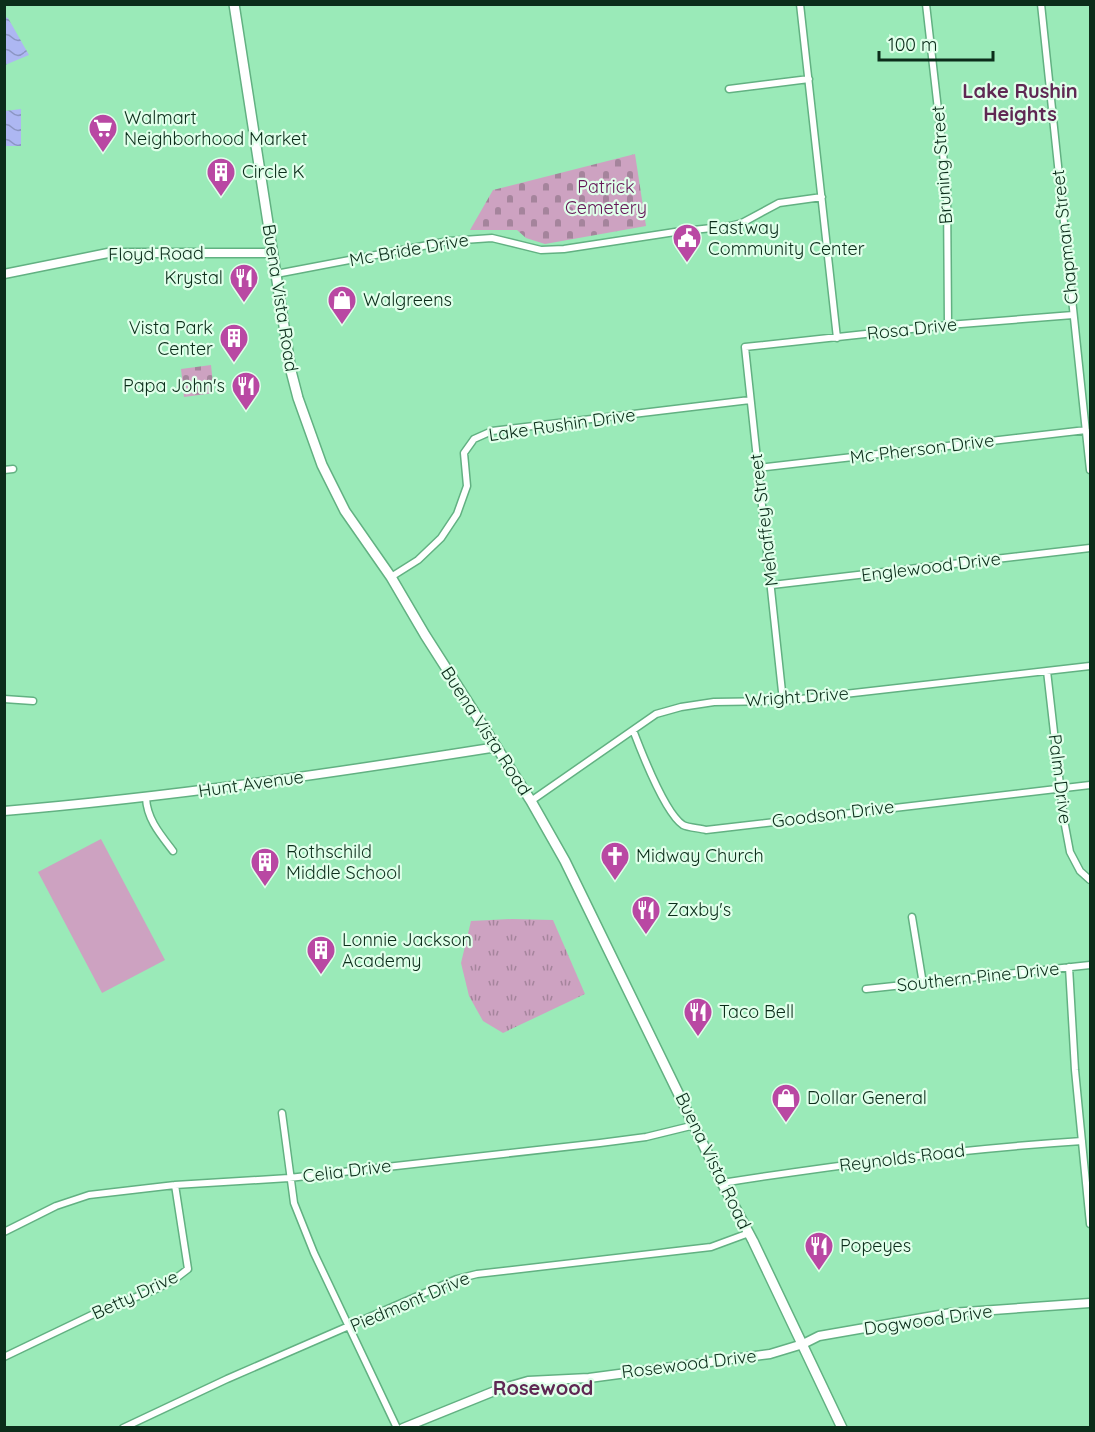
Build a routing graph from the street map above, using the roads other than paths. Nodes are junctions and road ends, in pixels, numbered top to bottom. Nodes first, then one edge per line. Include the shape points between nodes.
1 (234, 4) edge
2 (800, 4) edge
3 (926, 4) edge
4 (1041, 4) edge
5 (808, 80) junction
6 (729, 89) dead end
7 (822, 197) junction
8 (273, 253) junction
9 (4, 274) edge
10 (276, 274) junction
11 (1073, 315) junction
12 (948, 325) junction
13 (837, 338) junction
14 (752, 346) joint
15 (750, 400) junction
16 (1086, 430) junction
17 (758, 468) junction
18 (13, 469) dead end
19 (4, 470) edge
20 (1090, 470) edge
21 (1090, 548) edge
22 (391, 577) junction
23 (772, 585) junction
24 (1090, 666) edge
25 (1047, 671) junction
26 (7, 699) edge
27 (33, 701) dead end
28 (783, 701) junction
29 (633, 730) junction
30 (497, 747) junction
31 (1090, 785) edge
32 (1060, 787) junction
33 (146, 798) junction
34 (531, 801) junction
35 (4, 811) edge
36 (172, 851) dead end
37 (1090, 880) edge
38 (912, 916) dead end
39 (1090, 965) edge
40 (1069, 967) junction
41 (923, 984) junction
42 (866, 989) dead end
43 (282, 1113) dead end
44 (695, 1125) junction
45 (1082, 1141) junction
46 (289, 1178) junction
47 (722, 1183) junction
48 (175, 1185) junction
49 (1090, 1224) edge
50 (4, 1232) edge
51 (749, 1233) junction
52 (1090, 1303) edge
53 (349, 1327) junction
54 (803, 1344) junction
55 (4, 1357) edge
56 (123, 1428) edge
57 (397, 1428) edge
58 (403, 1428) edge
59 (842, 1428) edge

1 - 8 main road, Buena Vista Road
2 - 5 street
3 - 12 street, Bruning Street via 947,189
4 - 11 street, Chapman Street
5 - 6 street
5 - 7 street
7 - 10 street, Mc Bride Drive via 779,203 730,226 564,249 541,250 492,238 449,241
7 - 13 street
8 - 9 street, Floyd Road via 108,253
8 - 10 main road, Buena Vista Road
10 - 22 main road, Buena Vista Road via 291,371 322,465 345,511
11 - 12 street, Rosa Drive
11 - 16 street, Chapman Street
12 - 13 street, Rosa Drive
13 - 14 street, Rosa Drive
14 - 15 street, Mehaffey Street via 745,347
15 - 17 street, Mehaffey Street
15 - 22 street, Lake Rushin Drive via 492,431 474,439 464,453 467,486 457,514 441,538 418,560
16 - 17 street, Mc Pherson Drive
16 - 20 street, Chapman Street
17 - 23 street, Mehaffey Street
18 - 19 street
21 - 23 street, Englewood Drive
22 - 30 main road, Buena Vista Road
23 - 28 street, Mehaffey Street
24 - 25 street, Wright Drive
25 - 28 street, Wright Drive
25 - 32 street, Palm Drive
26 - 27 street
28 - 29 street, Wright Drive via 714,702 681,707 656,714
29 - 32 street, Goodson Drive via 669,807 683,825 706,830
29 - 34 street, Wright Drive
30 - 33 street, Hunt Avenue
30 - 34 main road, Buena Vista Road
31 - 32 street, Goodson Drive
32 - 37 street, Palm Drive via 1070,852
33 - 35 street, Hunt Avenue
33 - 36 street via 147,810
34 - 44 main road, Buena Vista Road via 565,861
38 - 41 street
39 - 40 street, Southern Pine Drive
40 - 41 street, Southern Pine Drive
40 - 45 street
41 - 42 street, Southern Pine Drive
43 - 46 street
44 - 46 street, Celia Drive via 635,1138
44 - 47 main road, Buena Vista Road
45 - 47 street, Reynolds Road via 919,1155
45 - 49 street
46 - 48 street, Celia Drive
46 - 53 street via 314,1253
47 - 51 main road, Buena Vista Road
48 - 50 street, Celia Drive via 89,1195 56,1206
48 - 55 street, Betty Drive via 188,1269 154,1290
51 - 53 street, Piedmont Drive via 711,1247 477,1274 457,1279
51 - 54 main road, Buena Vista Road
52 - 54 street, Dogwood Drive via 951,1313 819,1336
53 - 56 street, Piedmont Drive
53 - 57 street
54 - 58 street, Rosewood Drive via 770,1354 726,1360 589,1378 528,1381
54 - 59 main road, Buena Vista Road

